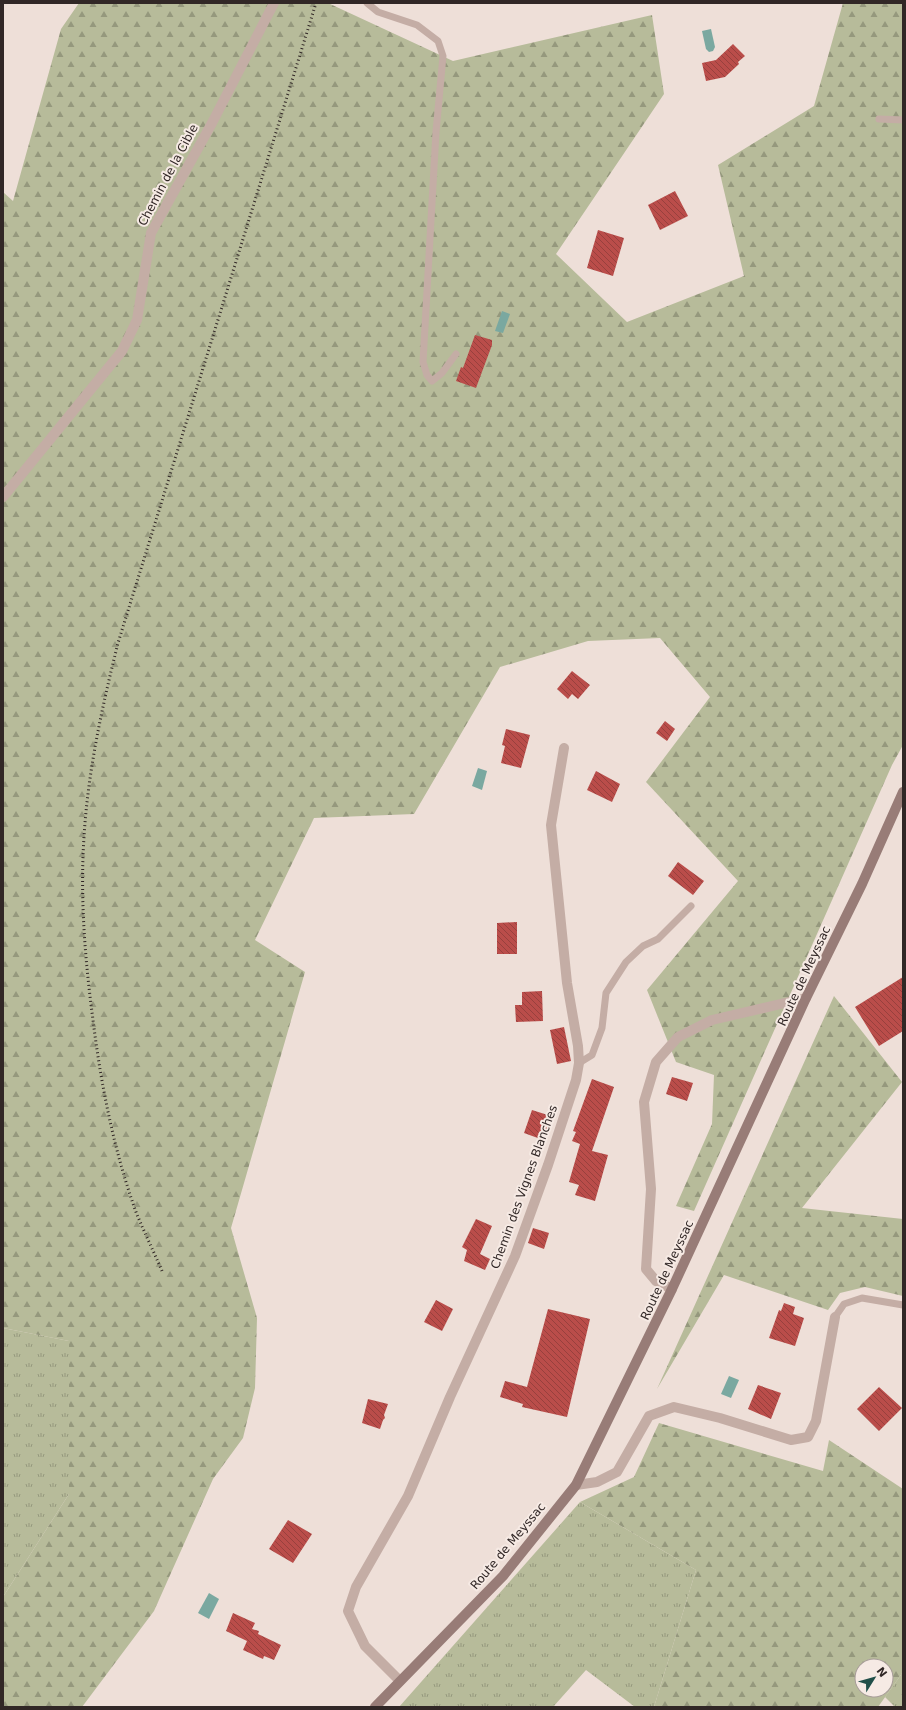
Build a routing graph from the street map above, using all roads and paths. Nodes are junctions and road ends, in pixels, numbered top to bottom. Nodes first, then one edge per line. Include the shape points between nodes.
1 (274, 3) edge
2 (367, 3) edge
3 (879, 119) dead end
4 (903, 120) edge
5 (456, 354) dead end
6 (3, 497) edge
7 (564, 748) dead end
8 (903, 792) edge
9 (691, 906) dead end
10 (806, 998) junction
11 (580, 1063) junction
12 (672, 1289) junction
13 (903, 1305) edge
14 (835, 1317) joint
15 (576, 1485) junction
16 (400, 1681) junction
17 (375, 1707) edge

1 - 6 street, Chemin de la Cible via 151,233 137,320 122,351
2 - 5 lane via 378,12 417,25 438,41 443,56 423,354 427,375 432,381 442,373
3 - 4 lane
7 - 11 street, Chemin des Vignes Blanches via 551,825 567,983
8 - 10 main road, Route de Meyssac via 862,884
9 - 11 lane via 658,938 643,946 626,962 606,993 602,1028 592,1055
10 - 12 main road, Route de Meyssac
10 - 12 street via 712,1020 678,1037 656,1062 644,1102 651,1189 646,1269 656,1281
11 - 16 street, Chemin des Vignes Blanches via 548,1165 515,1256 408,1496 356,1587 348,1610 365,1646
12 - 15 main road, Route de Meyssac
13 - 14 lane via 862,1298 844,1304
14 - 15 street via 816,1421 808,1437 791,1440 674,1407 649,1416 617,1472 597,1482
15 - 16 main road, Route de Meyssac via 503,1576
16 - 17 main road, Route de Meyssac

